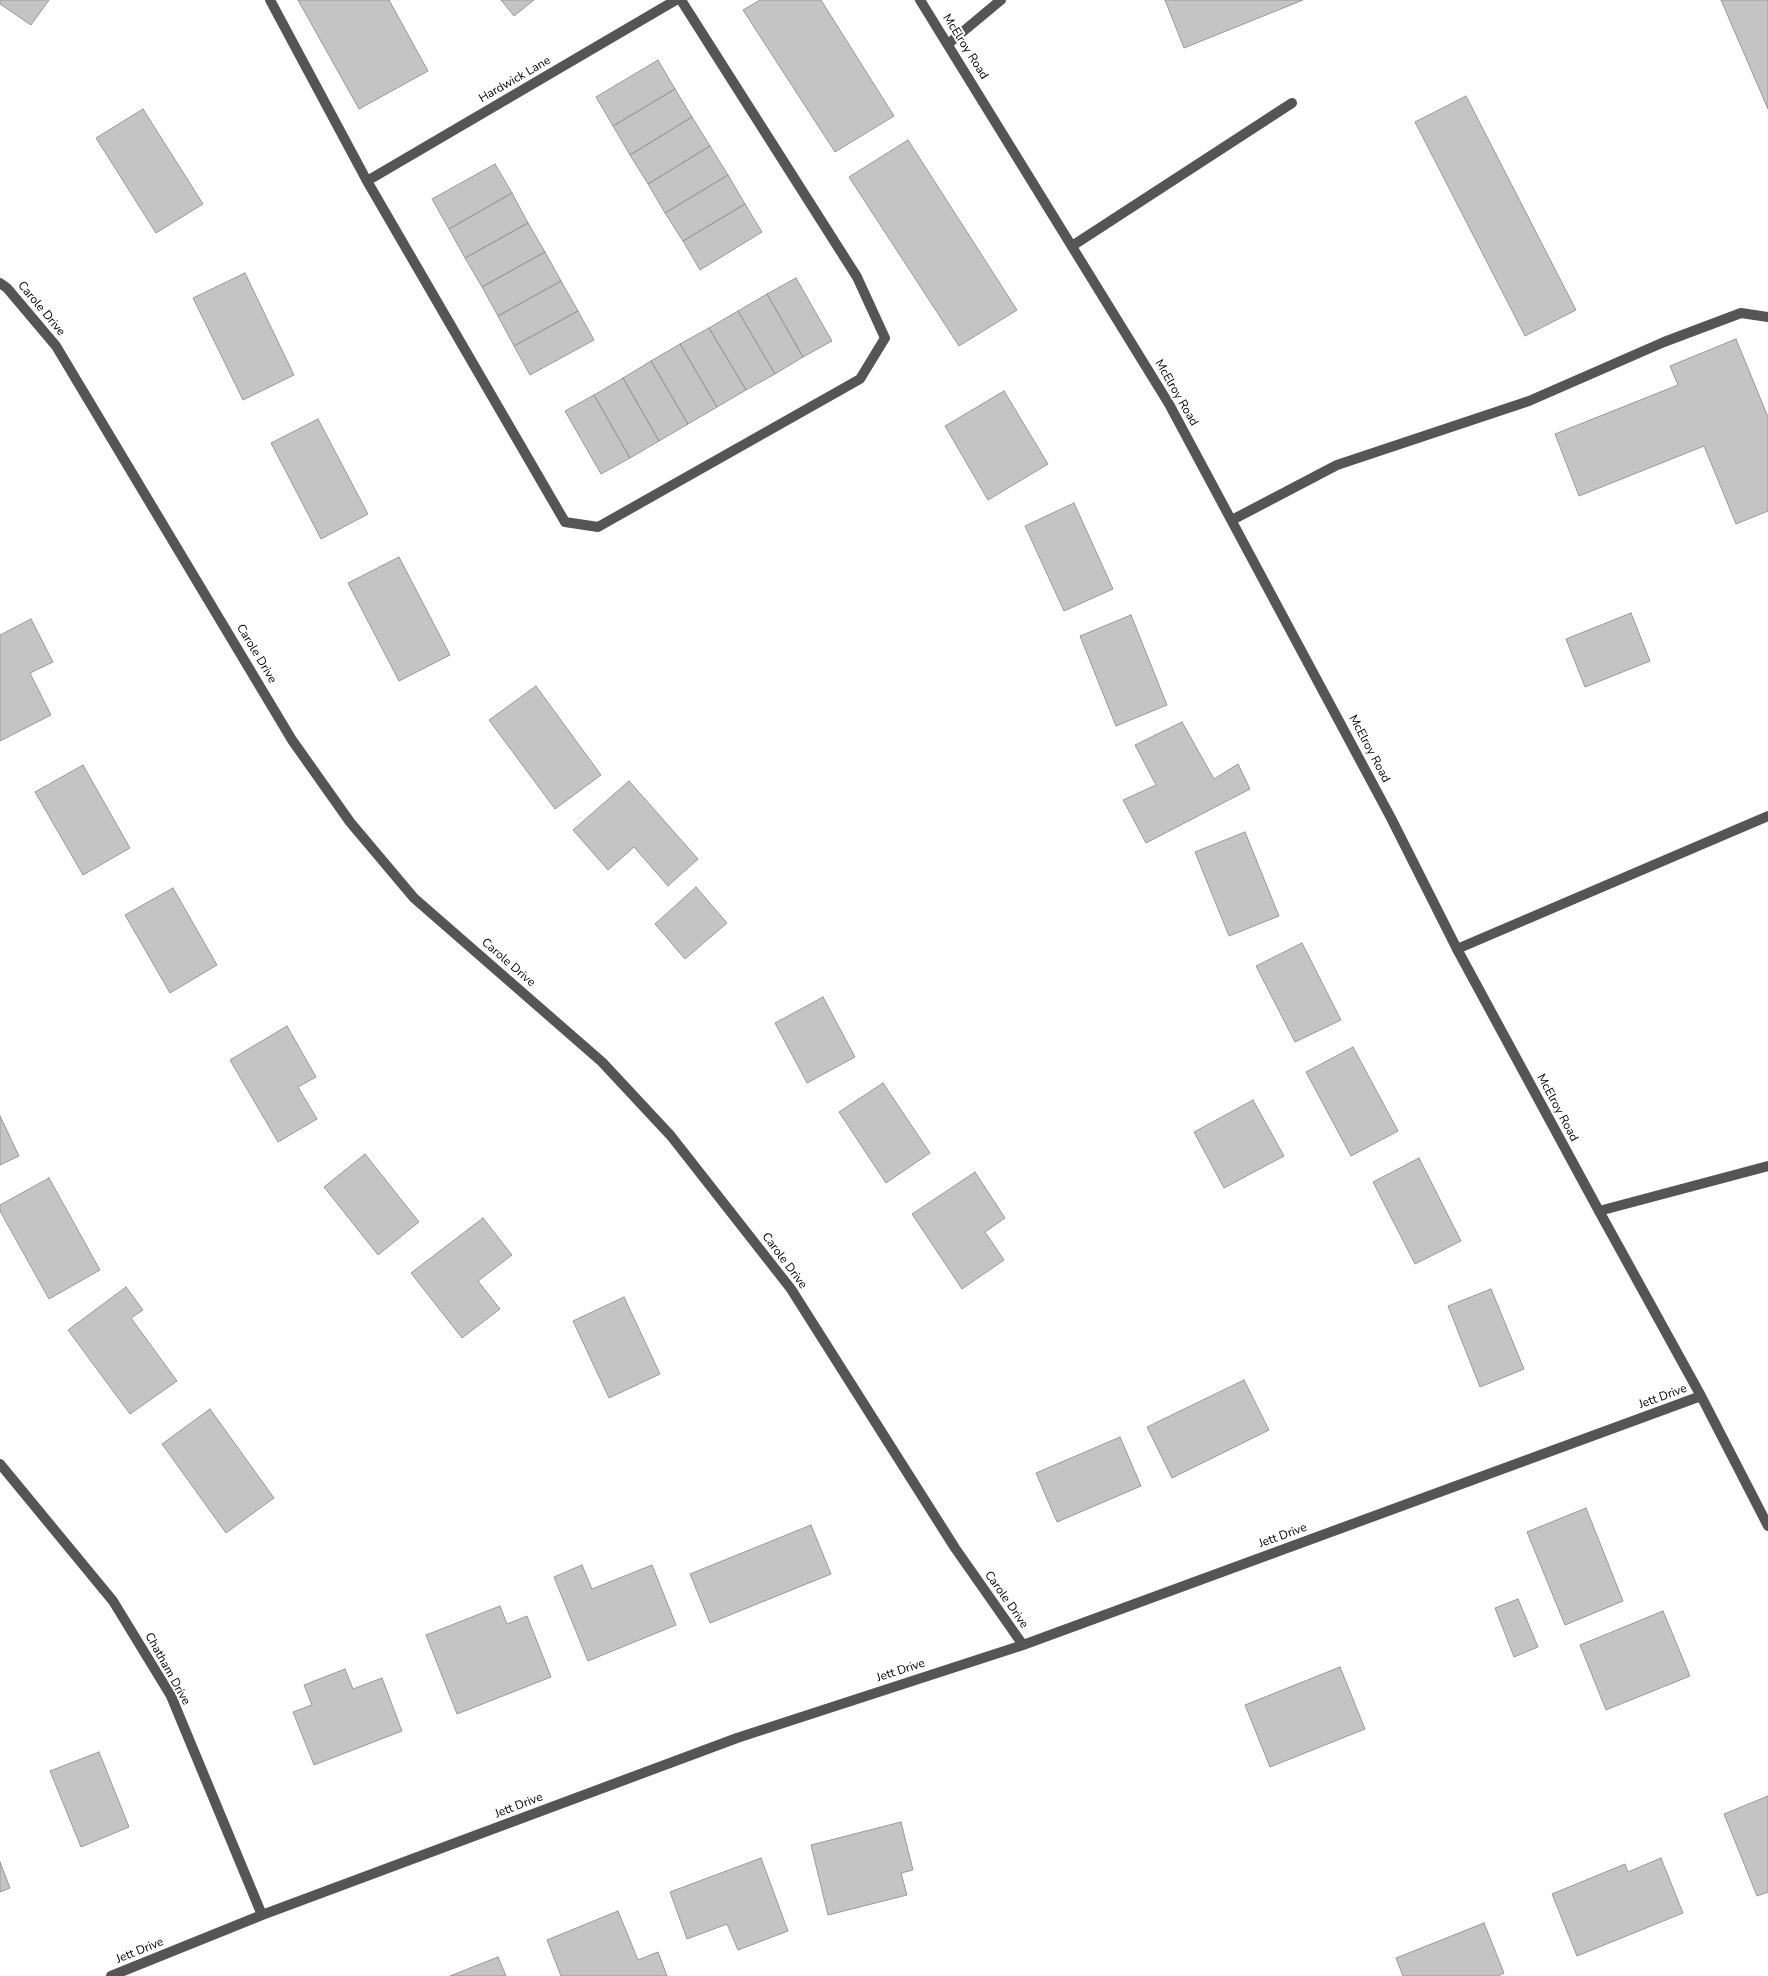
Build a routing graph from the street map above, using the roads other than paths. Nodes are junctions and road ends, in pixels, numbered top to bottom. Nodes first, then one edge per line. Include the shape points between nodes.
1 (270, 0) edge
2 (676, 0) edge
3 (681, 0) edge
4 (920, 0) edge
5 (1001, 0) edge
6 (948, 44) junction
7 (1292, 102) dead end
8 (367, 181) junction
9 (1072, 246) junction
10 (0, 283) edge
11 (1768, 317) edge
12 (1232, 520) junction
13 (1768, 816) edge
14 (1458, 949) junction
15 (1768, 1166) edge
16 (1598, 1211) junction
17 (1701, 1396) junction
18 (0, 1464) edge
19 (1768, 1526) edge
20 (1023, 1645) junction
21 (262, 1915) junction
22 (111, 1976) edge

1 - 8 street
2 - 8 street, Hardwick Lane
3 - 8 street via 857,277 885,338 860,379 598,527 565,522
4 - 6 street, McElroy Road
5 - 6 street
6 - 9 street, McElroy Road
7 - 9 street
9 - 12 street, McElroy Road via 1169,404
10 - 20 street, Carole Drive via 56,346 292,740 350,822 414,898 602,1062 670,1136 791,1289 955,1548
11 - 12 street via 1741,313 1664,342 1529,401 1337,465
12 - 14 street, McElroy Road via 1392,818
13 - 14 street
14 - 16 street, McElroy Road
15 - 16 street
16 - 17 street, McElroy Road
17 - 19 street, McElroy Road
17 - 20 street, Jett Drive
18 - 21 street, Chatham Drive via 113,1601 172,1696
20 - 21 street, Jett Drive via 737,1738
21 - 22 street, Jett Drive

